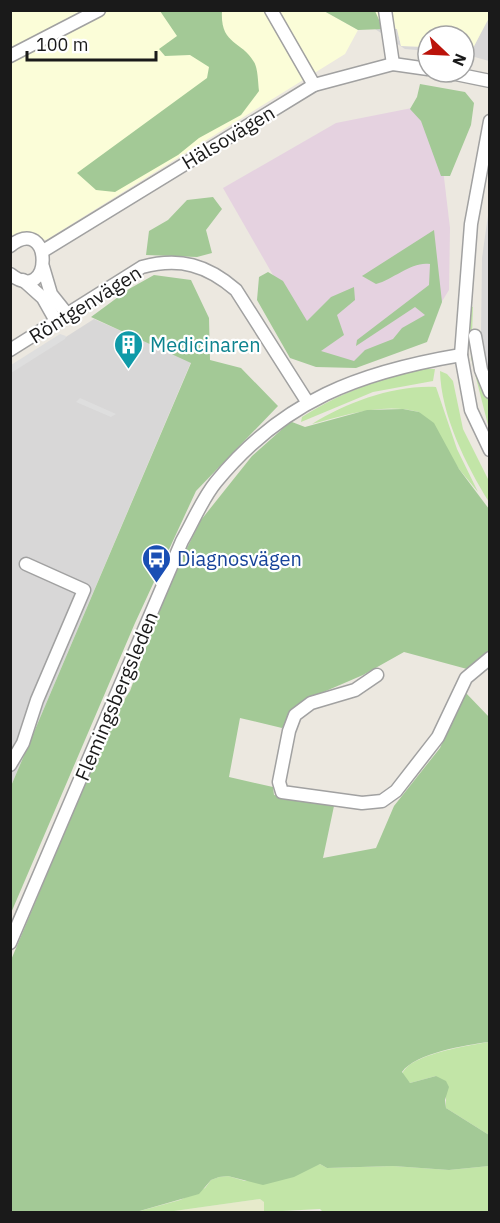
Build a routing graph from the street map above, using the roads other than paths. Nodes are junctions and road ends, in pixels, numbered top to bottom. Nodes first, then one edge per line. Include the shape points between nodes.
1 (99, 10) edge
2 (271, 10) edge
3 (386, 10) edge
4 (10, 56) edge
5 (393, 63) junction
6 (416, 67) edge
7 (314, 85) junction
8 (489, 121) edge
9 (10, 246) edge
10 (42, 251) junction
11 (43, 267) junction
12 (16, 279) edge
13 (62, 318) junction
14 (475, 336) dead end
15 (10, 350) edge
16 (461, 356) junction
17 (489, 392) edge
18 (308, 403) junction
19 (489, 450) edge
20 (26, 564) dead end
21 (489, 658) edge
22 (377, 675) dead end
23 (10, 765) edge
24 (10, 943) edge

1 - 4 street
2 - 7 street
3 - 5 street
5 - 6 street, Hälsovägen
5 - 7 street, Hälsovägen
7 - 10 street, Hälsovägen
8 - 16 street via 471,224
9 - 10 street via 29,240
10 - 11 street
11 - 12 street via 35,277
11 - 13 street
12 - 13 street
13 - 15 street, Röntgenvägen
13 - 18 street, Röntgenvägen via 142,267 162,262 202,266 236,290
14 - 17 street
16 - 18 street, Flemingsbergsleden via 363,377
16 - 19 street via 471,410
18 - 24 street, Flemingsbergsleden via 269,431 216,483 182,542
20 - 23 street via 84,590 23,743
21 - 22 street via 466,678 438,737 396,791 382,801 362,803 285,793 279,782 295,715 311,703 355,690

